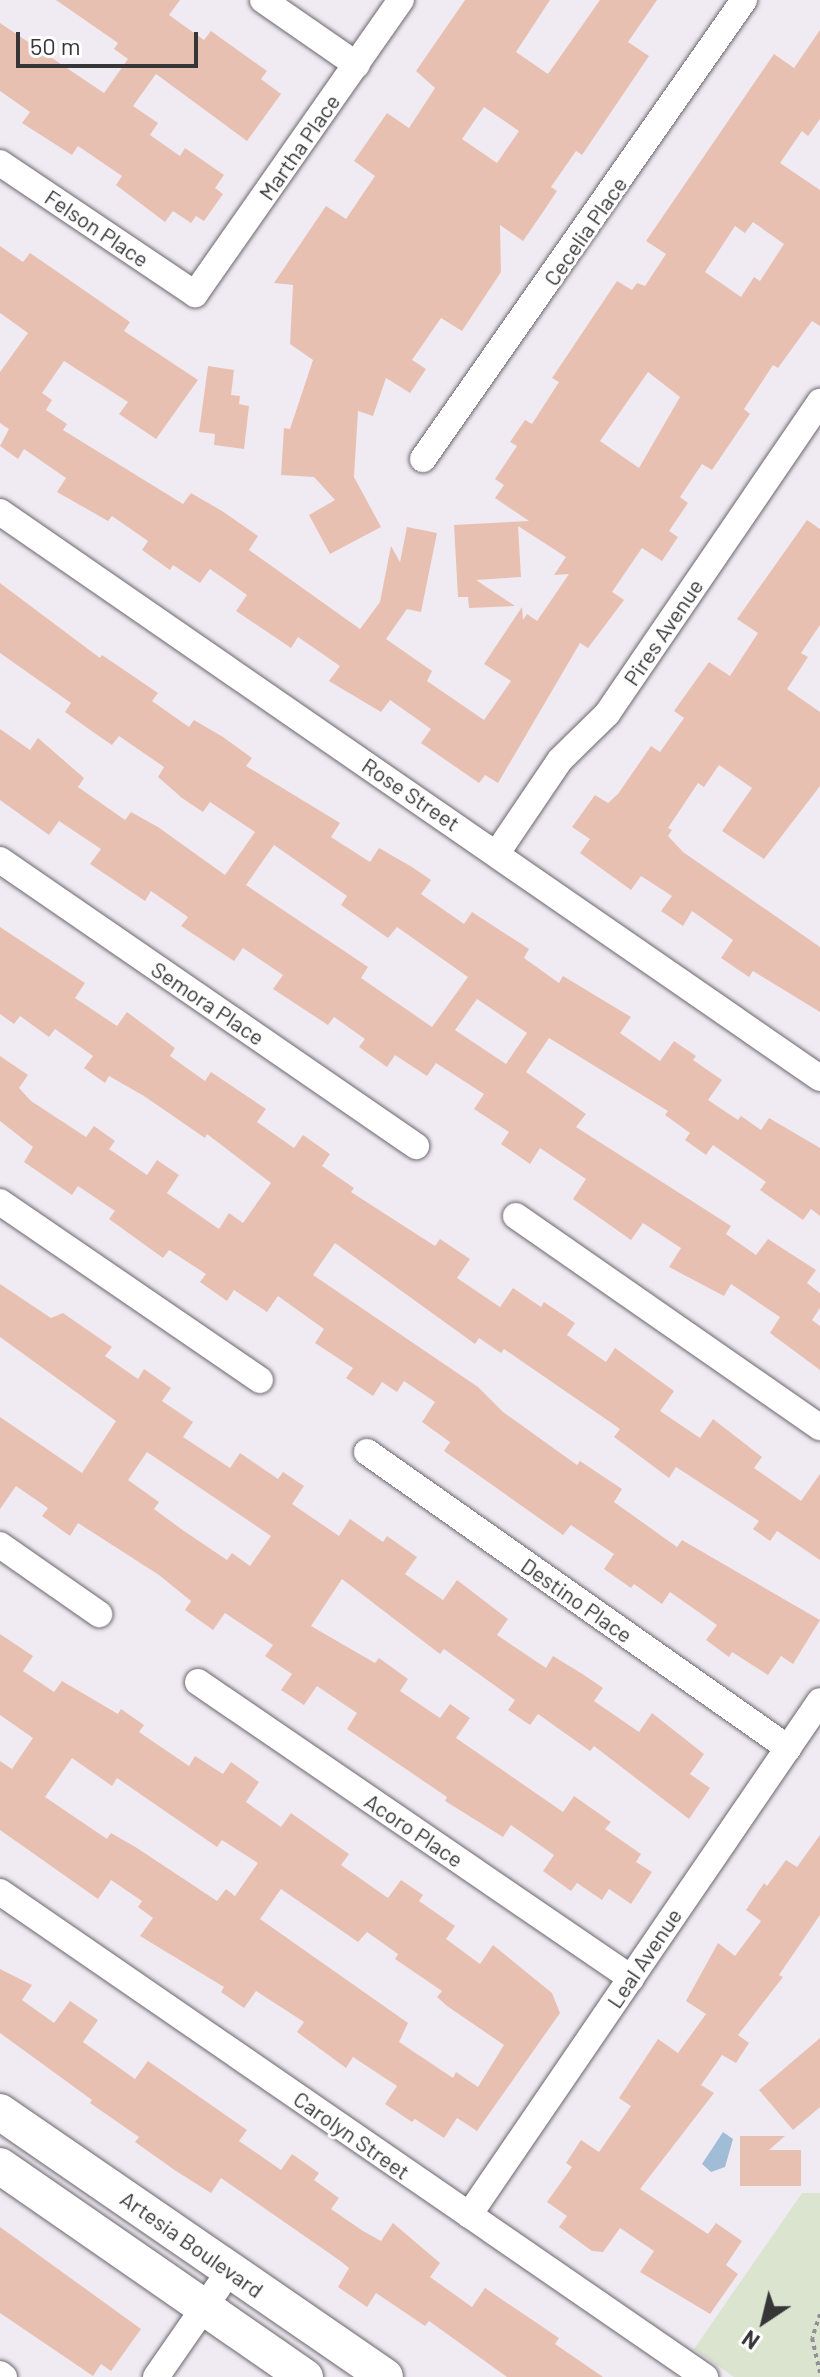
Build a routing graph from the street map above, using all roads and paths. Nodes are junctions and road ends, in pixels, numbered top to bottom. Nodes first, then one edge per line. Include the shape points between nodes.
1 (263, 0) edge
2 (401, 0) edge
3 (744, 0) edge
4 (357, 65) junction
5 (0, 163) edge
6 (195, 294) joint
7 (820, 402) edge
8 (423, 459) dead end
9 (0, 512) edge
10 (497, 853) junction
11 (0, 860) edge
12 (820, 1078) edge
13 (416, 1146) dead end
14 (0, 1202) edge
15 (516, 1216) dead end
16 (260, 1380) dead end
17 (820, 1427) edge
18 (367, 1452) dead end
19 (0, 1545) edge
20 (99, 1614) dead end
21 (198, 1682) dead end
22 (820, 1701) edge
23 (788, 1748) junction
24 (0, 1892) edge
25 (631, 1978) junction
26 (0, 2112) edge
27 (0, 2166) edge
28 (469, 2215) junction
29 (230, 2270) junction
30 (204, 2307) junction
31 (820, 2314) edge
32 (820, 2374) edge
33 (156, 2377) edge
34 (305, 2377) edge
35 (385, 2377) edge
36 (705, 2377) edge

1 - 4 street
2 - 4 street, Martha Place
3 - 8 street, Cecelia Place
4 - 6 street, Martha Place
5 - 6 street, Felson Place
7 - 10 street, Pires Avenue via 607,714 560,760
9 - 10 street, Rose Street
10 - 12 street, Rose Street
11 - 13 street, Semora Place
14 - 16 street
15 - 17 street
18 - 23 street, Destino Place
19 - 20 street
21 - 25 street, Acoro Place
22 - 23 street, Leal Avenue
23 - 25 street, Leal Avenue
24 - 28 street, Carolyn Street
25 - 28 street, Leal Avenue
26 - 29 main road, Artesia Boulevard
27 - 30 main road, Artesia Boulevard
28 - 36 street, Carolyn Street
29 - 30 street
29 - 35 main road, Artesia Boulevard
30 - 33 street
30 - 34 main road, Artesia Boulevard
31 - 32 path via 812,2338

